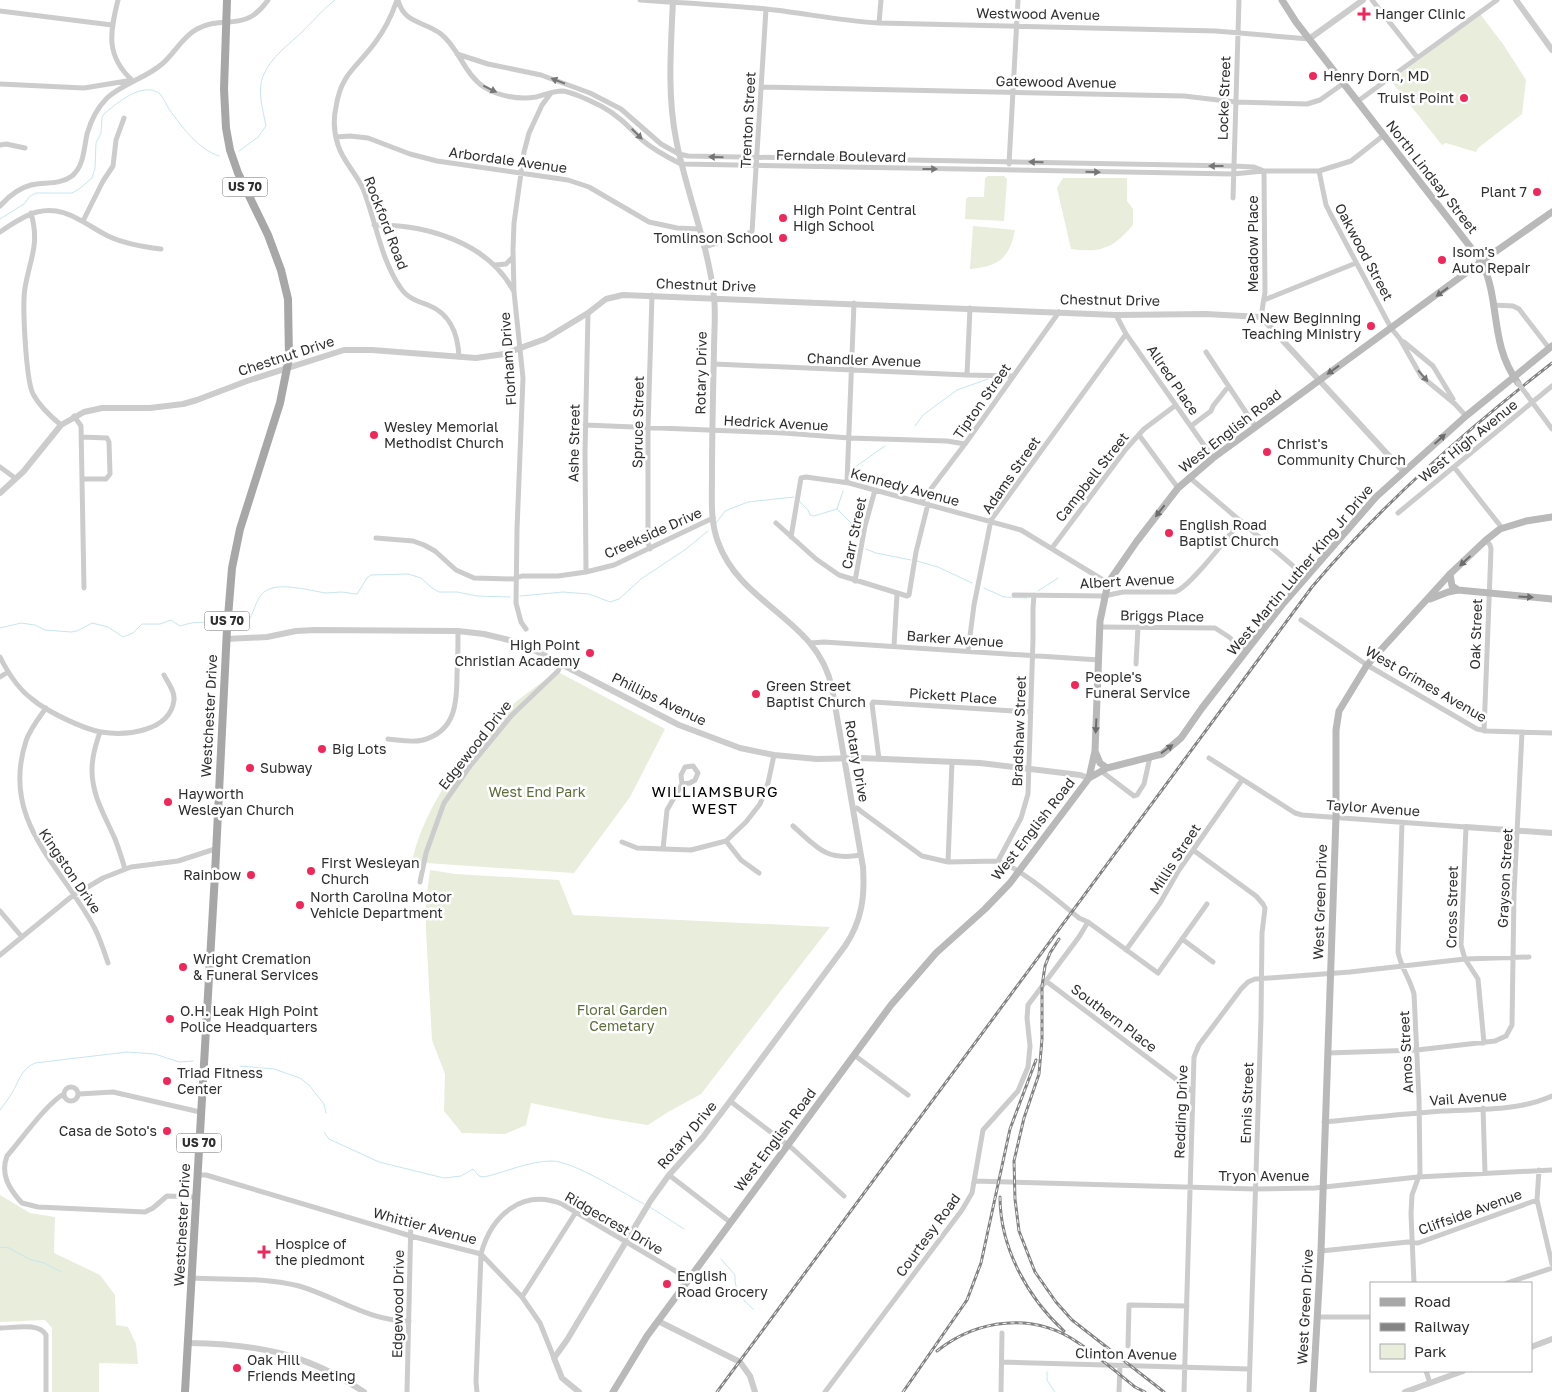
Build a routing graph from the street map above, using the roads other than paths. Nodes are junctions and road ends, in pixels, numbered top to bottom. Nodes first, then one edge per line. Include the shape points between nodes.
1 (118, 0) edge
2 (226, 0) edge
3 (268, 0) edge
4 (398, 0) edge
5 (640, 0) edge
6 (738, 0) edge
7 (880, 0) edge
8 (1018, 0) edge
9 (1239, 0) edge
10 (1282, 0) edge
11 (1363, 0) edge
12 (1372, 0) edge
13 (1497, 0) edge
14 (1516, 0) edge
15 (673, 1) edge
16 (738, 6) junction
17 (766, 9) junction
18 (0, 11) edge
19 (226, 23) junction
20 (879, 23) junction
21 (112, 25) junction
22 (1016, 26) junction
23 (1238, 33) junction
24 (1309, 39) junction
25 (1552, 50) edge
26 (457, 54) junction
27 (1417, 57) junction
28 (132, 81) junction
29 (1344, 83) junction
30 (0, 84) edge
31 (573, 86) junction
32 (761, 87) junction
33 (551, 93) junction
34 (1013, 93) junction
35 (571, 94) junction
36 (1358, 101) junction
37 (1235, 102) junction
38 (124, 118) dead end
39 (1384, 135) junction
40 (336, 137) junction
41 (0, 144) edge
42 (25, 148) dead end
43 (679, 154) junction
44 (756, 157) junction
45 (1009, 162) junction
46 (681, 164) junction
47 (756, 166) junction
48 (1233, 166) junction
49 (1009, 170) junction
50 (1319, 170) junction
51 (1264, 171) junction
52 (521, 173) junction
53 (1233, 174) junction
54 (1233, 198) dead end
55 (0, 206) edge
56 (1552, 212) edge
57 (31, 213) junction
58 (83, 221) junction
59 (374, 225) junction
60 (699, 228) junction
61 (0, 232) edge
62 (704, 248) junction
63 (161, 249) dead end
64 (513, 257) junction
65 (1356, 262) junction
66 (1482, 262) junction
67 (495, 265) junction
68 (514, 292) junction
69 (652, 295) junction
70 (714, 298) junction
71 (1264, 300) junction
72 (854, 303) junction
73 (1493, 305) junction
74 (970, 308) junction
75 (1059, 312) junction
76 (588, 313) junction
77 (1116, 314) junction
78 (1261, 317) junction
79 (1391, 328) junction
80 (1126, 334) junction
81 (1400, 339) junction
82 (1550, 347) edge
83 (521, 349) junction
84 (1206, 352) dead end
85 (459, 357) junction
86 (714, 364) junction
87 (287, 369) junction
88 (851, 370) junction
89 (967, 375) junction
90 (1013, 376) junction
91 (1319, 380) junction
92 (1516, 380) junction
93 (1552, 386) edge
94 (1228, 387) junction
95 (1533, 402) junction
96 (1455, 404) junction
97 (1176, 405) junction
98 (74, 416) junction
99 (1466, 416) junction
100 (61, 425) junction
101 (585, 425) junction
102 (1190, 426) junction
103 (1255, 426) junction
104 (648, 428) junction
105 (1552, 429) edge
106 (712, 431) junction
107 (1139, 435) junction
108 (81, 437) junction
109 (849, 438) junction
110 (966, 444) junction
111 (1213, 458) junction
112 (0, 467) edge
113 (1454, 467) junction
114 (1404, 471) junction
115 (1189, 477) junction
116 (15, 478) junction
117 (82, 479) junction
118 (847, 482) junction
119 (1178, 488) junction
120 (875, 490) junction
121 (0, 494) edge
122 (921, 502) junction
123 (928, 504) junction
124 (1398, 513) dead end
125 (1552, 516) edge
126 (713, 518) junction
127 (1241, 521) junction
128 (991, 522) junction
129 (776, 523) dead end
130 (1502, 528) junction
131 (791, 537) junction
132 (376, 538) dead end
133 (1486, 540) junction
134 (1052, 548) junction
135 (650, 549) junction
136 (586, 572) junction
137 (1450, 574) junction
138 (516, 577) junction
139 (1306, 577) junction
140 (855, 581) junction
141 (1108, 583) junction
142 (84, 588) dead end
143 (1458, 590) junction
144 (897, 594) junction
145 (1489, 594) junction
146 (1014, 595) dead end
147 (1034, 595) junction
148 (1104, 596) junction
149 (1552, 599) edge
150 (1427, 600) junction
151 (1301, 620) dead end
152 (1100, 627) junction
153 (1138, 627) junction
154 (526, 629) dead end
155 (458, 631) junction
156 (226, 639) junction
157 (810, 642) junction
158 (894, 646) junction
159 (968, 651) junction
160 (1246, 652) junction
161 (1033, 656) junction
162 (0, 657) edge
163 (1099, 660) junction
164 (561, 664) junction
165 (1136, 664) dead end
166 (1367, 665) junction
167 (8, 672) junction
168 (164, 675) dead end
169 (0, 677) edge
170 (46, 708) junction
171 (1031, 712) junction
172 (1484, 731) junction
173 (100, 732) junction
174 (1522, 732) junction
175 (1552, 732) edge
176 (388, 740) dead end
177 (1094, 751) junction
178 (774, 755) junction
179 (1150, 758) junction
180 (1209, 758) dead end
181 (843, 759) junction
182 (879, 759) junction
183 (952, 762) junction
184 (1030, 769) junction
185 (1104, 769) junction
186 (1089, 778) junction
187 (1242, 780) junction
188 (682, 784) dead end
189 (853, 808) junction
190 (1336, 817) junction
191 (1402, 822) junction
192 (793, 826) dead end
193 (1466, 827) junction
194 (1517, 830) junction
195 (1552, 833) edge
196 (726, 841) junction
197 (622, 842) dead end
198 (215, 849) junction
199 (663, 849) junction
200 (1193, 850) junction
201 (861, 855) junction
202 (998, 861) junction
203 (948, 862) junction
204 (125, 869) junction
205 (1018, 872) junction
206 (759, 873) dead end
207 (420, 882) dead end
208 (74, 895) junction
209 (1208, 904) dead end
210 (0, 911) edge
211 (1088, 922) junction
212 (22, 938) junction
213 (1182, 939) junction
214 (1126, 950) junction
215 (0, 955) edge
216 (1528, 957) dead end
217 (1513, 958) junction
218 (1465, 959) junction
219 (1213, 962) dead end
220 (108, 963) dead end
221 (1401, 966) junction
222 (1330, 974) junction
223 (1261, 978) junction
224 (1046, 981) junction
225 (1484, 1042) junction
226 (1417, 1050) junction
227 (1328, 1053) junction
228 (854, 1055) junction
229 (1193, 1092) junction
230 (64, 1094) junction
231 (79, 1094) junction
232 (908, 1095) dead end
233 (1552, 1096) edge
234 (730, 1101) junction
235 (1483, 1108) junction
236 (200, 1112) junction
237 (1419, 1113) junction
238 (1324, 1122) junction
239 (788, 1145) junction
240 (1539, 1170) junction
241 (1552, 1170) edge
242 (1485, 1173) junction
243 (197, 1175) junction
244 (669, 1175) junction
245 (1418, 1178) junction
246 (975, 1181) junction
247 (1190, 1187) junction
248 (1323, 1187) junction
249 (1255, 1189) junction
250 (844, 1196) dead end
251 (196, 1198) junction
252 (1537, 1200) junction
253 (576, 1212) junction
254 (411, 1217) dead end
255 (730, 1222) junction
256 (411, 1236) junction
257 (626, 1242) junction
258 (1412, 1242) junction
259 (1321, 1251) junction
260 (482, 1254) junction
261 (1552, 1264) edge
262 (1552, 1268) edge
263 (192, 1278) junction
264 (688, 1279) junction
265 (1414, 1282) edge
266 (1510, 1282) edge
267 (522, 1297) junction
268 (1187, 1306) junction
269 (1318, 1317) junction
270 (1370, 1317) edge
271 (409, 1320) junction
272 (658, 1321) junction
273 (0, 1328) edge
274 (1002, 1333) dead end
275 (1552, 1339) edge
276 (188, 1343) junction
277 (1128, 1346) dead end
278 (1532, 1347) edge
279 (554, 1358) junction
280 (1002, 1362) junction
281 (1120, 1366) junction
282 (1185, 1367) junction
283 (1249, 1369) junction
284 (1426, 1372) edge
285 (1460, 1372) edge
286 (1430, 1383) junction
287 (46, 1392) edge
288 (185, 1392) edge
289 (364, 1392) edge
290 (407, 1392) edge
291 (477, 1392) edge
292 (579, 1392) edge
293 (613, 1392) edge
294 (755, 1392) edge
295 (825, 1392) edge
296 (1001, 1392) edge
297 (1119, 1392) edge
298 (1184, 1392) edge
299 (1249, 1392) edge
300 (1313, 1392) edge
301 (1405, 1392) edge

1 - 21 street
2 - 19 main road, Westchester Drive / US 70
3 - 19 street via 252,16 240,22
4 - 26 street, Ferndale Boulevard via 409,18 433,27
4 - 40 street, Rockford Road via 373,45 342,84 335,109
5 - 15 street, Westwood Avenue
6 - 16 street
7 - 20 street
8 - 22 street
9 - 23 street, Locke Street
10 - 24 main road, North Lindsay Street
11 - 24 street
12 - 27 street
13 - 27 street
14 - 25 street
15 - 16 street, Westwood Avenue
15 - 43 street, Rotary Drive via 670,84
16 - 17 street, Westwood Avenue
17 - 20 street, Westwood Avenue
17 - 32 street, Trenton Street
18 - 21 street
19 - 28 street via 199,28 161,65
19 - 87 main road, Westchester Drive / US 70 via 226,128 238,174 281,270 288,307
20 - 22 street, Westwood Avenue
21 - 28 street via 114,56
22 - 23 street, Westwood Avenue
22 - 34 street
23 - 24 street, Westwood Avenue
23 - 37 street, Locke Street
24 - 29 main road, North Lindsay Street
31 -> 26 street, Ferndale Boulevard
26 -> 33 street, Ferndale Boulevard via 475,79 498,93 524,98
27 - 36 street
28 - 30 street via 84,88
28 - 55 street via 106,99 95,113 80,164 71,176 60,182 31,185 11,195
29 - 36 main road, North Lindsay Street
29 - 37 street, Gatewood Avenue via 1310,104
31 - 35 street
31 - 43 street, Ferndale Boulevard via 622,109 661,144
32 - 34 street, Gatewood Avenue
32 - 44 street, Trenton Street
33 - 35 street, Ferndale Boulevard
33 - 52 street, Florham Drive via 529,133
34 - 37 street, Gatewood Avenue via 1184,96
34 - 45 street
35 -> 46 street, Ferndale Boulevard via 612,112 657,151
36 - 39 main road, North Lindsay Street
37 - 48 street, Locke Street
38 - 58 street via 116,140 113,166
39 - 50 street, Ferndale Boulevard via 1351,161
39 - 66 main road, North Lindsay Street
40 - 52 street, Arbordale Avenue via 368,138 437,161
40 - 59 street, Rockford Road via 345,161 364,190
41 - 42 street
44 -> 43 street, Ferndale Boulevard
43 - 46 street, Rotary Drive
44 - 45 street, Ferndale Boulevard
44 - 47 street, Trenton Street
48 -> 45 street, Ferndale Boulevard
45 - 49 street
46 - 47 street, Ferndale Boulevard
46 - 60 street, Rotary Drive
47 -> 49 street, Ferndale Boulevard
47 - 62 street, Trenton Street via 752,232
48 - 51 street, Ferndale Boulevard
48 - 53 street, Locke Street
49 -> 53 street, Ferndale Boulevard
50 - 51 street, Ferndale Boulevard
50 - 65 street, Oakwood Street via 1326,205
51 - 53 street, Ferndale Boulevard
51 - 71 street, Meadow Place
52 - 60 street, Arbordale Avenue via 581,184 657,224
52 - 64 street, Florham Drive
53 - 54 street, Locke Street
56 - 66 main road, West English Road
57 - 58 street via 57,211
57 - 61 street
57 - 100 street via 35,246 23,299 29,378 32,393 40,406
58 - 63 street via 109,237 135,246
59 - 67 street via 436,233
59 - 85 street, Rockford Road via 400,287 412,299 448,319 457,336
60 - 62 street, Rotary Drive
62 - 70 street, Rotary Drive
64 - 67 street via 506,264
64 - 68 street, Florham Drive
65 - 71 street
65 - 79 street, Oakwood Street
66 - 73 main road, North Lindsay Street via 1488,275
66 -> 79 main road, West English Road
67 - 68 street
68 - 83 street, Florham Drive
69 - 70 street, Chestnut Drive
69 - 76 street, Chestnut Drive via 613,296
69 - 104 street, Spruce Street
70 - 72 street, Chestnut Drive
70 - 86 street, Rotary Drive
71 - 78 street, Meadow Place
72 - 74 street, Chestnut Drive
72 - 88 street, Carr Street
73 - 82 street via 1518,309
73 - 92 main road, North Lindsay Street via 1499,342
74 - 75 street, Chestnut Drive
74 - 89 street
75 - 77 street, Chestnut Drive
75 - 90 street, Tipton Street
76 - 83 street, Chestnut Drive via 560,331
76 - 101 street, Ashe Street
77 - 78 street, Chestnut Drive
77 - 80 street, Allred Place
78 - 91 street
79 - 81 street, Oakwood Street
79 -> 91 main road, West English Road
80 - 97 street, Allred Place
80 - 128 street, Adams Street
81 - 96 street, Oakwood Street via 1433,366
81 -> 96 street, Oakwood Street via 1421,376
82 - 92 main road, West Martin Luther King Jr Drive
83 - 85 street, Chestnut Drive via 491,357
83 - 138 street, Florham Drive via 522,429
84 - 94 street
85 - 87 street, Chestnut Drive via 354,349 334,352
86 - 88 street, Chandler Avenue
86 - 106 street, Rotary Drive
87 - 98 street, Chestnut Drive via 182,404 93,409
87 - 156 main road, Westchester Drive / US 70 via 280,403 240,529 232,568
88 - 89 street, Chandler Avenue
88 - 109 street, Carr Street
89 - 90 street, Chandler Avenue
90 - 110 street, Tipton Street
91 - 103 main road, West English Road
91 - 114 street
92 - 95 street, bridge
92 - 99 main road, West Martin Luther King Jr Drive
93 - 95 street, West High Avenue
94 - 102 street via 1211,411
94 - 103 street
95 - 105 street
95 - 113 street, West High Avenue
96 - 99 street, Oakwood Street
97 - 102 street, Allred Place
97 - 107 street, Campbell Street
98 - 100 street, Chestnut Drive
98 - 108 street via 81,426
114 -> 99 main road, West Martin Luther King Jr Drive
100 - 116 street, Chestnut Drive
101 - 104 street, Hedrick Avenue
101 - 136 street, Ashe Street
102 - 111 street, Allred Place
103 - 111 main road, West English Road
104 - 106 street, Hedrick Avenue
104 - 135 street, Spruce Street
106 - 109 street, Hedrick Avenue
106 - 126 street, Rotary Drive
107 - 119 street
107 - 134 street, Campbell Street via 1120,455
108 - 117 street
108 - 117 street via 106,438 109,442 110,474 106,479
109 - 110 street, Hedrick Avenue
109 - 118 street, Carr Street
110 - 122 street, Tipton Street
111 - 115 main road, West English Road
112 - 116 street
113 - 124 street, West High Avenue
113 - 130 street
114 - 139 main road, West Martin Luther King Jr Drive via 1376,497
115 - 119 main road, West English Road
115 - 127 street
116 - 121 street, Chestnut Drive
117 - 142 street
118 - 120 street, Kennedy Avenue
118 - 131 street, Kennedy Avenue via 802,477
119 -> 141 main road, West English Road
120 - 122 street, Kennedy Avenue
120 - 140 street, Carr Street
122 - 123 street, Kennedy Avenue
123 - 128 street, Kennedy Avenue
123 - 144 street via 909,594
125 - 130 main road, West Green Drive
126 - 135 street, Creekside Drive
126 - 157 street, Rotary Drive via 719,544 739,578
127 - 139 street
127 - 148 street, Albert Avenue via 1182,590 1123,592
128 - 134 street, Kennedy Avenue via 1021,530
128 - 159 street, Adams Street
129 - 131 street
130 - 133 main road, West Green Drive
131 - 140 street via 832,571
132 - 138 street, Creekside Drive via 424,545 456,570 474,578
133 -> 137 main road, West Green Drive
133 - 145 street, Oak Street via 1491,550
134 - 141 street, Kennedy Avenue
135 - 136 street, Creekside Drive via 614,565
136 - 138 street, Creekside Drive
137 - 143 main road via 1452,586
137 - 150 main road, West Green Drive
138 - 154 street, Florham Drive via 518,613
139 - 160 main road, West Martin Luther King Jr Drive
140 - 144 street
141 - 148 main road, West English Road
143 - 145 main road
143 - 150 main road
144 - 158 street
145 -> 149 main road
145 - 172 street, Oak Street
146 - 147 street, Albert Avenue
147 - 148 street, Albert Avenue
147 - 161 street, Bradshaw Street
148 - 152 main road, West English Road
150 - 166 main road, West Green Drive
151 - 166 street, West Grimes Avenue
152 - 153 street, Briggs Place
152 - 163 main road, West English Road
153 - 160 street, Briggs Place via 1214,628
153 - 165 street
155 - 156 street, Phillips Avenue via 315,630
155 - 164 street, Phillips Avenue via 509,640
155 - 176 street via 457,695 449,721 440,731 423,740
156 - 198 main road, Westchester Drive / US 70
157 - 158 street, Barker Avenue
157 - 181 street, Rotary Drive via 830,676
158 - 159 street, Barker Avenue
159 - 161 street, Barker Avenue
179 -> 160 main road, West Martin Luther King Jr Drive via 1162,754 1181,738
161 - 163 street, Barker Avenue
161 - 171 street, Bradshaw Street
162 - 167 street
163 -> 177 main road, West English Road
164 - 178 street, Phillips Avenue via 679,725 740,748
164 - 207 street, Edgewood Drive via 558,671 512,715 444,803
166 - 172 street, West Grimes Avenue
166 - 190 main road, West Green Drive via 1338,719
167 - 169 street
167 - 170 street via 26,694
168 - 173 street via 174,699 162,719 154,726 133,733
170 - 173 street
170 - 208 street, Kingston Drive via 26,739 18,775 20,799 24,819 34,839
171 - 182 street, Pickett Place via 873,702
171 - 184 street, Bradshaw Street
172 - 174 street, West Grimes Avenue
173 - 204 street via 93,752 93,783
174 - 175 street, West Grimes Avenue
174 - 194 street, Grayson Street
177 - 185 main road
177 - 186 main road, West English Road
178 - 181 street, Phillips Avenue
178 - 196 street via 760,804
179 - 185 main road, West Martin Luther King Jr Drive
179 - 185 street via 1144,784 1137,796
180 - 187 street, Taylor Avenue
181 - 182 street, Phillips Avenue
181 - 189 street, Rotary Drive
182 - 183 street, Phillips Avenue
183 - 184 street, Phillips Avenue
183 - 203 street
184 - 186 street, Phillips Avenue via 1080,774
184 - 202 street, Bradshaw Street via 1026,807
185 - 186 main road, West Martin Luther King Jr Drive
186 - 205 main road, West English Road
187 - 190 street, Taylor Avenue via 1295,813
187 - 200 street, Millis Street
188 - 199 street via 667,810
189 - 201 street, Rotary Drive
189 - 203 street via 922,856
190 - 191 street, Taylor Avenue
190 - 222 main road, West Green Drive
191 - 193 street, Taylor Avenue
191 - 221 street, Amos Street via 1398,938
192 - 201 street via 830,855
193 - 194 street, Taylor Avenue
193 - 218 street, Cross Street via 1461,932
194 - 195 street, Taylor Avenue
194 - 217 street, Grayson Street
196 - 199 street via 691,850
196 - 206 street via 741,860
197 - 199 street via 637,848
198 - 204 street via 178,861
198 - 236 main road, Westchester Drive / US 70
200 - 214 street, Millis Street
200 - 223 street, Ennis Street via 1264,904
201 - 234 street, Rotary Drive via 864,892 856,928
202 - 203 street
202 - 205 street
204 - 208 street
205 - 211 street
205 - 228 main road, West English Road via 908,983
208 - 212 street
208 - 220 street, Kingston Drive via 94,927
209 - 213 street
210 - 212 street
211 - 214 street
211 - 224 street, Courtesy Road
212 - 215 street
213 - 214 street via 1158,973
213 - 219 street
216 - 217 street, Redding Drive
217 - 218 street, Redding Drive
217 - 225 street, Grayson Street via 1512,1026 1501,1040
218 - 221 street, Redding Drive
218 - 225 street, Cross Street via 1478,979
221 - 222 street, Redding Drive
221 - 226 street, Amos Street via 1414,994
222 - 223 street, Redding Drive
222 - 227 main road, West Green Drive
223 - 229 street, Redding Drive via 1244,985 1199,1045 1194,1057
223 - 249 street, Ennis Street
224 - 229 street, Southern Place
224 - 246 street, Courtesy Road via 1028,1005 1030,1058 1025,1078 1018,1091 983,1130
225 - 226 street
226 - 227 street
226 - 237 street, Amos Street
227 - 238 main road, West Green Drive
228 - 232 street
228 - 239 main road, West English Road
229 - 247 street, Redding Drive
230 - 231 street via 71,1101
230 - 231 street via 66,1089 73,1087
230 - 251 street via 4,1163 4,1178 22,1203 145,1212 167,1196
231 - 236 street via 113,1092
233 - 235 street, Vail Avenue via 1524,1105
234 - 239 street
234 - 244 street, Rotary Drive
235 - 237 street, Vail Avenue
235 - 242 street
236 - 243 main road, Westchester Drive / US 70
237 - 238 street, Vail Avenue
237 - 245 street, Amos Street
238 - 248 main road, West Green Drive
239 - 250 street
239 - 255 main road, West English Road
240 - 241 street, Tryon Avenue
240 - 242 street, Tryon Avenue
240 - 252 street
242 - 245 street, Tryon Avenue
243 - 251 main road, Westchester Drive / US 70
243 - 256 street, Whittier Avenue
244 - 255 street
244 - 257 street, Rotary Drive
245 - 248 street, Tryon Avenue
245 - 258 street, Amos Street via 1412,1195
246 - 247 street, Tryon Avenue
246 - 295 street, Courtesy Road via 962,1210
247 - 249 street, Tryon Avenue
247 - 268 street, Redding Drive
248 - 249 street, Tryon Avenue
248 - 259 main road, West Green Drive
249 - 283 street, Ennis Street
251 - 263 main road, Westchester Drive / US 70
252 - 258 street, Cliffside Avenue via 1418,1243
252 - 261 street
253 - 257 street, Ridgecrest Drive
253 - 260 street, Ridgecrest Drive via 546,1199 521,1202 496,1224 486,1239
253 - 267 street
254 - 256 street, Edgewood Drive
255 - 264 main road, West English Road
256 - 260 street, Whittier Avenue
256 - 271 street, Edgewood Drive
257 - 264 street, Ridgecrest Drive
257 - 279 street, Rotary Drive
258 - 259 street, Cliffside Avenue
258 - 265 street, Amos Street
259 - 269 main road, West Green Drive
260 - 267 street, Whittier Avenue
260 - 291 street, Ridgecrest Drive
262 - 266 street
263 - 271 street via 281,1283 320,1293 373,1316
263 - 276 main road, Westchester Drive / US 70
264 - 272 main road, West English Road
267 - 279 street, Whittier Avenue via 540,1323
268 - 277 street via 1129,1304
268 - 282 street, Redding Drive
269 - 270 street
269 - 300 main road, West Green Drive
271 - 290 street, Edgewood Drive
272 - 293 main road, West English Road
272 - 294 street via 740,1362 750,1376
273 - 287 street via 35,1327 44,1331
274 - 280 street
275 - 278 street
276 - 288 main road, Westchester Drive / US 70
276 - 289 street via 222,1343 276,1351 309,1361
279 - 292 street, Whittier Avenue via 562,1378
280 - 281 street, Clinton Avenue
280 - 296 street
281 - 282 street, Clinton Avenue
281 - 297 street
282 - 283 street, Clinton Avenue
282 - 298 street, Redding Drive
283 - 299 street, Ennis Street
284 - 286 street
285 - 286 street
286 - 301 street

